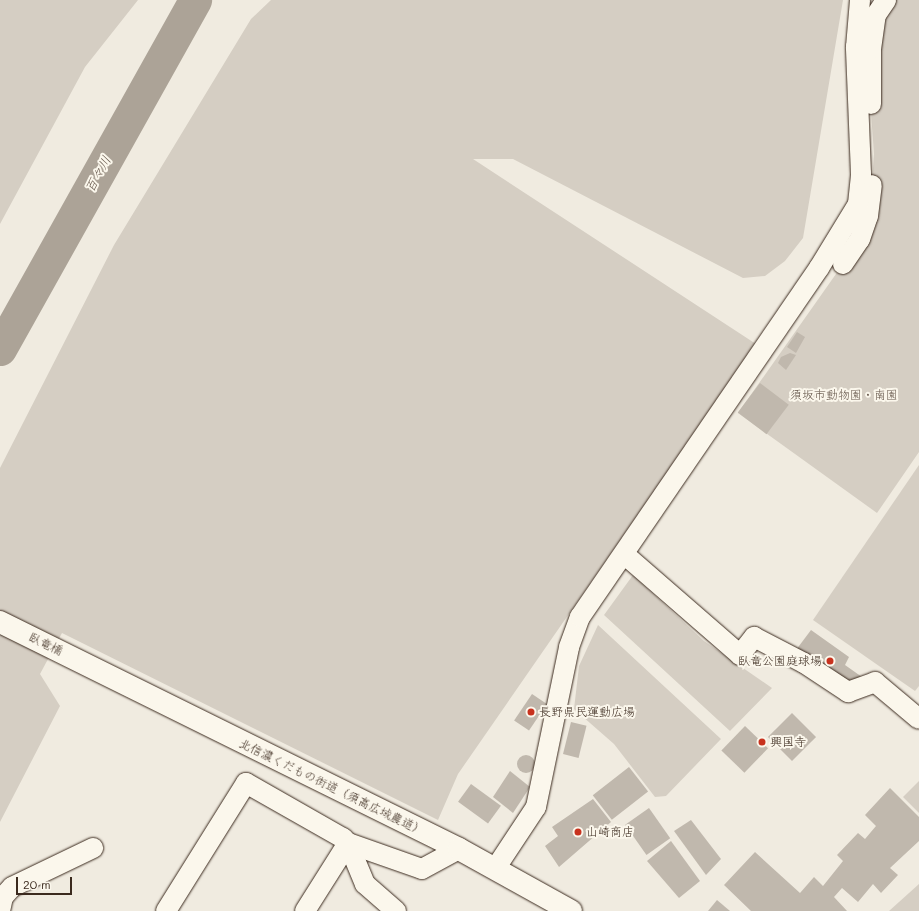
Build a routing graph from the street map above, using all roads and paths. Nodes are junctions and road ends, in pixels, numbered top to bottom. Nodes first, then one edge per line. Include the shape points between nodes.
1 (860, 0) edge
2 (886, 0) edge
3 (843, 264) dead end
4 (624, 554) junction
5 (0, 622) edge
6 (91, 667) joint
7 (919, 719) edge
8 (348, 843) junction
9 (93, 848) dead end
10 (458, 849) junction
11 (495, 869) junction
12 (0, 911) edge
13 (166, 911) edge
14 (305, 911) edge
15 (396, 911) edge
16 (571, 911) edge

1 - 4 street via 856,47 862,174 858,204 819,268
2 - 3 street via 876,15 871,49 874,154 871,197 860,240
4 - 7 street via 740,655 754,637 804,663 848,692 875,682
4 - 11 street via 580,618 569,647 536,808
5 - 6 street, 臥竜橋
6 - 10 street, 北信濃くだもの街道（須高広域農道）
8 - 10 street via 422,869
8 - 13 street via 246,783
8 - 14 street
8 - 15 street via 365,884
9 - 12 street via 12,887 3,897
10 - 11 street, 北信濃くだもの街道（須高広域農道）
11 - 16 street, 北信濃くだもの街道（須高広域農道）

